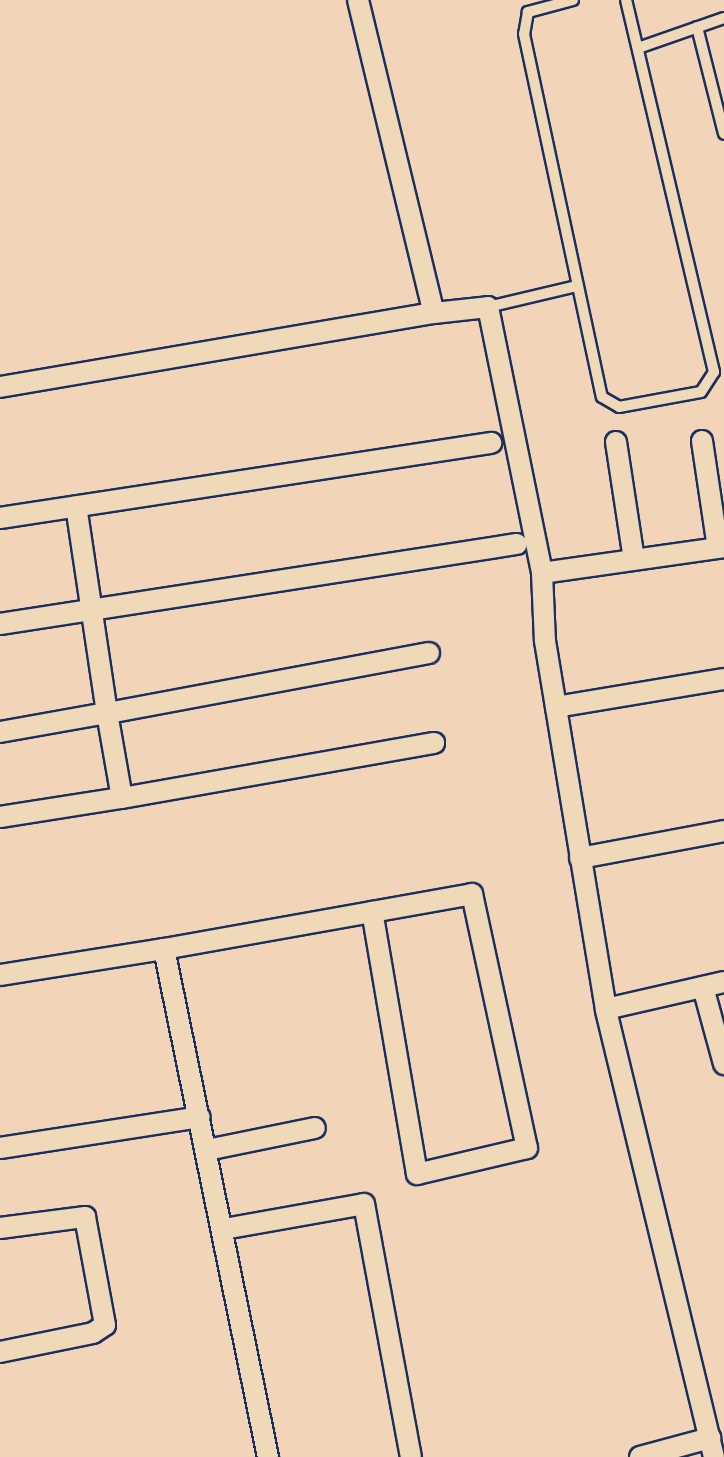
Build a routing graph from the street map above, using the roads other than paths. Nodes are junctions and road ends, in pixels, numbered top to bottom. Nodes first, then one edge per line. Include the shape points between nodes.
1 (358, 0) edge
2 (573, 0) edge
3 (626, 0) edge
4 (724, 18) edge
5 (697, 27) junction
6 (638, 48) junction
7 (724, 134) edge
8 (577, 286) junction
9 (488, 307) junction
10 (434, 313) junction
11 (0, 387) edge
12 (702, 441) dead end
13 (616, 442) dead end
14 (491, 443) dead end
15 (76, 506) junction
16 (0, 518) edge
17 (517, 544) dead end
18 (721, 547) edge
19 (634, 559) junction
20 (542, 573) junction
21 (90, 609) junction
22 (0, 624) edge
23 (429, 653) dead end
24 (724, 679) edge
25 (556, 707) junction
26 (107, 713) junction
27 (0, 732) edge
28 (434, 743) dead end
29 (122, 798) junction
30 (0, 817) edge
31 (724, 831) edge
32 (580, 858) junction
33 (372, 912) junction
34 (164, 949) junction
35 (0, 975) edge
36 (724, 982) edge
37 (703, 987) junction
38 (606, 1009) junction
39 (724, 1064) edge
40 (200, 1117) junction
41 (315, 1128) dead end
42 (0, 1148) edge
43 (207, 1150) junction
44 (0, 1228) edge
45 (224, 1229) junction
46 (0, 1352) edge
47 (712, 1448) edge
48 (268, 1457) edge
49 (411, 1457) edge
50 (640, 1457) edge

1 - 10 street
2 - 8 lane via 528,12 524,34
3 - 6 lane
4 - 5 lane
5 - 6 lane
5 - 7 lane
6 - 8 lane via 714,372 701,392 619,407 602,397
8 - 9 lane
9 - 10 street
9 - 20 street
10 - 11 street
12 - 18 street
13 - 19 street
14 - 15 street
15 - 16 street
15 - 21 street
17 - 21 street
18 - 19 street
19 - 20 street
20 - 25 street via 545,641
21 - 22 street
21 - 26 street
23 - 26 street
24 - 25 street
25 - 32 street
26 - 27 street
26 - 29 street
28 - 29 street
29 - 30 street
31 - 32 street
32 - 38 street
33 - 33 street via 472,894 527,1148 417,1174
33 - 34 street
34 - 35 street
34 - 40 street
36 - 37 street
37 - 38 street
37 - 39 street
38 - 47 street
40 - 42 street
40 - 43 street
41 - 43 street
43 - 45 street
44 - 46 street via 85,1217 105,1325 93,1333
45 - 48 street
45 - 49 street via 364,1204
47 - 50 street

